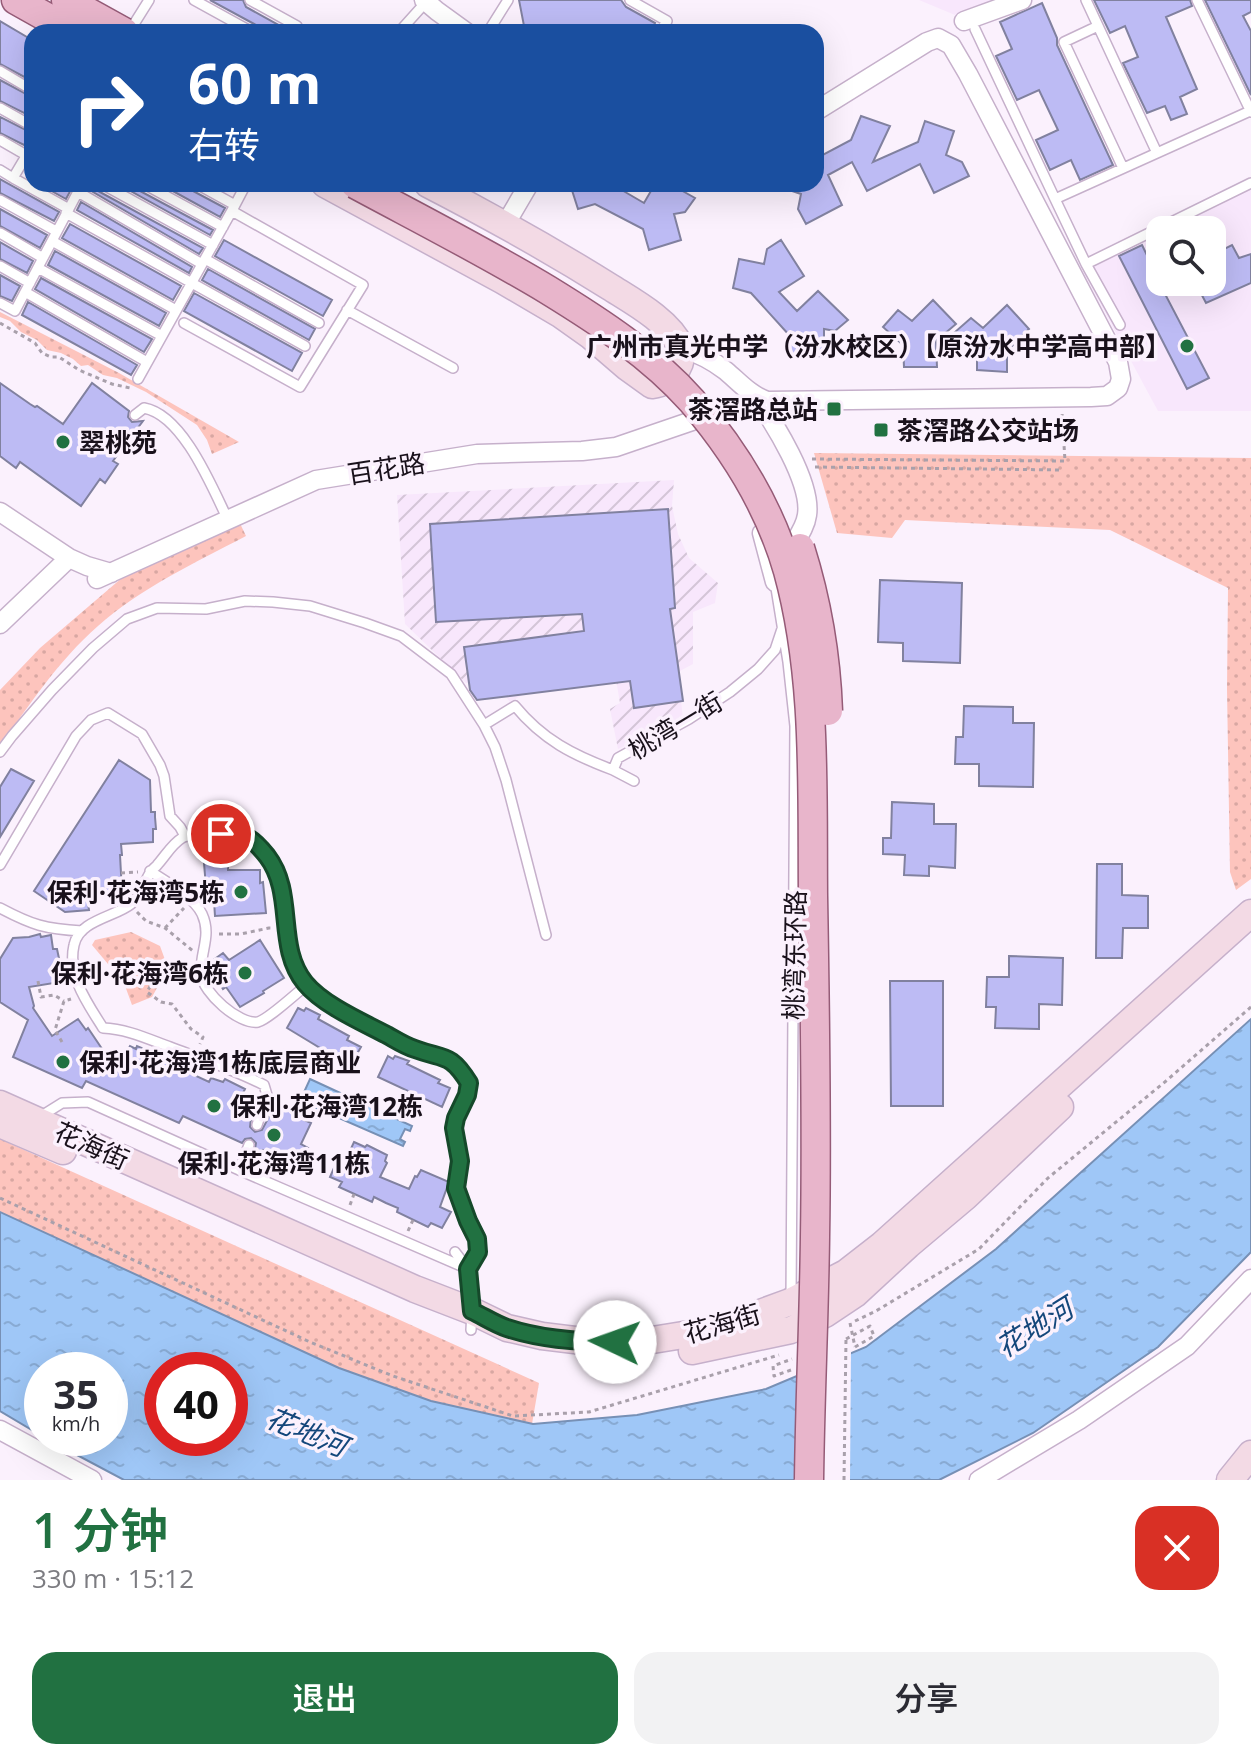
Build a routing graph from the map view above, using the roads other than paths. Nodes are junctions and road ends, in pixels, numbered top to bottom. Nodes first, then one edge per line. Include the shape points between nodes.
1 (16, 0) edge
2 (66, 0) edge
3 (149, 0) edge
4 (194, 0) edge
5 (250, 0) edge
6 (508, 0) edge
7 (630, 0) edge
8 (1022, 0) edge
9 (1086, 0) edge
10 (1197, 0) edge
11 (425, 1) edge
12 (59, 24) edge
13 (112, 24) edge
14 (132, 24) edge
15 (238, 24) edge
16 (293, 24) edge
17 (406, 24) edge
18 (455, 24) edge
19 (493, 24) edge
20 (665, 24) edge
21 (970, 25) joint
22 (1098, 26) junction
23 (0, 71) edge
24 (24, 85) edge
25 (824, 106) edge
26 (0, 108) edge
27 (1251, 111) edge
28 (24, 122) edge
29 (0, 140) edge
30 (24, 148) edge
31 (1157, 153) junction
32 (24, 159) edge
33 (1123, 168) junction
34 (0, 170) edge
35 (13, 178) junction
36 (1251, 183) edge
37 (24, 185) edge
38 (36, 192) edge
39 (78, 192) edge
40 (87, 192) edge
41 (117, 192) edge
42 (159, 192) edge
43 (209, 192) edge
44 (242, 192) edge
45 (340, 192) edge
46 (370, 192) edge
47 (408, 192) edge
48 (443, 192) edge
49 (524, 192) edge
50 (1055, 199) junction
51 (0, 200) edge
52 (233, 208) junction
53 (68, 211) junction
54 (505, 225) junction
55 (223, 227) junction
56 (0, 233) edge
57 (54, 236) junction
58 (213, 245) junction
59 (43, 258) junction
60 (203, 262) junction
61 (1086, 264) junction
62 (0, 266) edge
63 (38, 268) junction
64 (191, 283) junction
65 (27, 287) junction
66 (0, 303) edge
67 (176, 310) junction
68 (347, 310) junction
69 (184, 323) dead end
70 (319, 323) dead end
71 (1120, 325) dead end
72 (162, 336) junction
73 (305, 346) dead end
74 (681, 348) junction
75 (147, 362) junction
76 (453, 368) dead end
77 (138, 379) dead end
78 (652, 385) junction
79 (756, 397) junction
80 (135, 415) dead end
81 (692, 421) junction
82 (804, 492) junction
83 (747, 497) junction
84 (0, 512) edge
85 (228, 520) junction
86 (69, 558) junction
87 (775, 582) junction
88 (0, 624) edge
89 (783, 626) junction
90 (484, 725) junction
91 (0, 752) edge
92 (613, 770) junction
93 (634, 781) dead end
94 (185, 836) junction
95 (0, 865) edge
96 (150, 871) junction
97 (0, 908) edge
98 (1251, 913) edge
99 (82, 931) junction
100 (546, 935) dead end
101 (1251, 938) edge
102 (307, 985) junction
103 (0, 1104) edge
104 (34, 1120) junction
105 (0, 1124) edge
106 (257, 1125) dead end
107 (249, 1145) dead end
108 (239, 1170) junction
109 (455, 1252) dead end
110 (468, 1269) junction
111 (1251, 1279) edge
112 (790, 1302) junction
113 (471, 1321) junction
114 (786, 1342) junction
115 (0, 1430) edge
116 (1251, 1454) edge
117 (92, 1480) edge
118 (809, 1480) edge
119 (827, 1480) edge
120 (979, 1480) edge
121 (1230, 1480) edge

1 - 12 main road
2 - 13 main road
3 - 14 lane
4 - 15 lane
5 - 16 lane
6 - 19 lane
7 - 20 lane
8 - 21 street
9 - 22 lane
10 - 27 lane
11 - 17 lane
11 - 18 street
21 - 50 lane
22 - 31 lane
22 - 33 lane via 1064,42
23 - 24 lane
25 - 79 street via 927,42 938,38 951,45 1118,362 1121,379 1107,396 798,402
26 - 28 lane
27 - 31 lane
29 - 30 lane
31 - 33 lane
32 - 35 lane
33 - 50 lane
34 - 35 lane
35 - 37 lane
36 - 61 lane
38 - 53 lane
39 - 53 lane
40 - 60 lane
41 - 58 lane
42 - 55 lane
43 - 52 lane
44 - 52 lane
45 - 78 street via 560,314
46 - 118 main road, bridge via 508,266 622,338 659,368 735,458 757,494 787,568 803,645 812,772 816,1221
47 - 119 main road, bridge via 602,303 667,350 739,430 786,510 801,549 822,633 830,744 834,1120
48 - 54 street
49 - 54 street
50 - 61 lane
51 - 57 lane
52 - 55 lane
52 - 68 lane via 363,285
53 - 57 lane
53 - 64 lane
54 - 74 street via 636,304
55 - 58 lane
56 - 59 lane
57 - 59 lane
57 - 67 lane
58 - 60 lane
59 - 63 lane
60 - 64 lane
60 - 70 lane
61 - 71 lane
62 - 65 lane
63 - 65 lane
63 - 72 lane
64 - 67 lane
64 - 73 lane
65 - 66 lane via 15,311
65 - 75 lane
67 - 72 lane
68 - 69 lane via 300,387
68 - 76 lane
72 - 75 lane
74 - 78 street via 678,368
74 - 79 street via 704,356
75 - 77 lane
78 - 81 street
79 - 82 street
80 - 85 lane via 149,409 173,426
81 - 83 street
81 - 85 street, 百花路 via 616,447 477,454 316,480
82 - 83 street via 798,514 777,526 764,521
82 - 87 street via 807,517
83 - 87 street
84 - 86 street
85 - 86 street, 百花路 via 104,576
86 - 88 street
87 - 89 lane, 桃湾东环路
89 - 92 lane, 桃湾一街 via 775,650 742,683 618,758
89 - 112 lane, 桃湾东环路 via 795,741
90 - 91 lane via 451,674 401,636 310,606 245,601 206,609 157,608 127,619 52,690
90 - 92 lane, 桃湾一街 via 515,706 550,739
90 - 100 lane via 506,780
92 - 93 lane, 桃湾一街
94 - 95 lane via 170,816 164,776 142,734 108,713 91,720 76,736
94 - 96 lane
94 - 102 lane via 239,834 255,841 277,869 291,956
96 - 99 lane via 131,904
96 - 102 lane via 201,911 207,932 201,977 220,1004 248,1022 260,1022
97 - 99 lane via 33,925
98 - 112 street, 花海街 via 882,1245 846,1273
99 - 106 lane via 74,944 74,963 81,995 103,1028 140,1035 264,1085 267,1095
101 - 114 street, 花海街 via 1133,1038 855,1294
102 - 110 lane via 356,1019 415,1049 454,1061 469,1083 454,1128 460,1161 456,1188 477,1239 478,1252
103 - 104 street, 花海街
104 - 108 lane via 62,1103 88,1102
104 - 113 street, 花海街 via 415,1289
105 - 113 street, 花海街
107 - 108 lane
108 - 110 lane
109 - 110 lane
110 - 113 lane
111 - 120 street via 1187,1346
112 - 113 street, 花海街 via 714,1330 640,1342 542,1336
112 - 114 lane, 桃湾东环路
113 - 114 street, 花海街 via 517,1345 580,1358 638,1360
115 - 117 street
116 - 121 street

